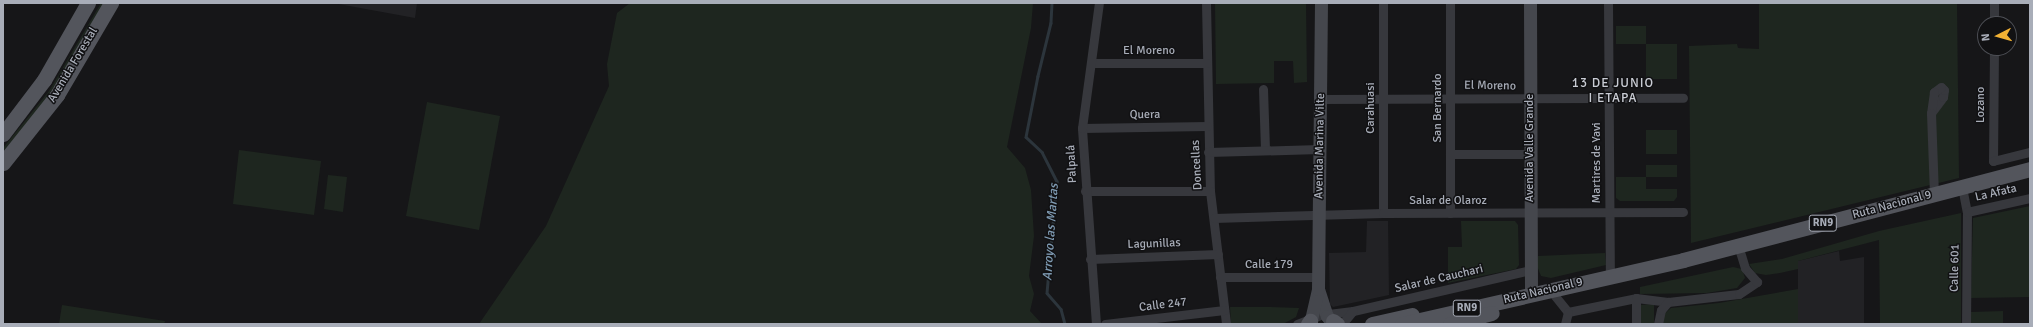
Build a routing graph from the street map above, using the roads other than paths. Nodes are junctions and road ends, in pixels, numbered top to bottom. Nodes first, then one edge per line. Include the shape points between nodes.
1 (88, 3) edge
2 (111, 3) edge
3 (1099, 3) edge
4 (1206, 3) edge
5 (1320, 3) edge
6 (1383, 3) edge
7 (1450, 3) edge
8 (1530, 3) edge
9 (1608, 3) edge
10 (1994, 3) edge
11 (1994, 16) edge
12 (1994, 56) edge
13 (1092, 63) junction
14 (1206, 63) junction
15 (1263, 89) dead end
16 (1609, 97) junction
17 (1383, 98) junction
18 (1450, 98) junction
19 (1683, 98) dead end
20 (1320, 99) junction
21 (1530, 99) junction
22 (1931, 113) dead end
23 (1207, 126) junction
24 (1082, 128) junction
25 (3, 134) edge
26 (1319, 149) junction
27 (1265, 150) junction
28 (1208, 152) junction
29 (2030, 152) edge
30 (1450, 154) junction
31 (1530, 154) junction
32 (3, 163) edge
33 (2030, 169) edge
34 (1962, 187) junction
35 (1086, 191) junction
36 (1210, 191) junction
37 (1934, 194) junction
38 (2030, 198) edge
39 (1609, 211) junction
40 (1530, 212) junction
41 (1683, 212) dead end
42 (1967, 212) junction
43 (1383, 213) junction
44 (1450, 213) junction
45 (1319, 215) junction
46 (1214, 218) junction
47 (1738, 245) junction
48 (1218, 254) junction
49 (1090, 258) junction
50 (1684, 260) junction
51 (1530, 270) junction
52 (1610, 275) junction
53 (1220, 277) junction
54 (1319, 283) junction
55 (1531, 293) junction
56 (1555, 296) junction
57 (1636, 298) junction
58 (1668, 302) junction
59 (1224, 310) junction
60 (1353, 311) junction
61 (1568, 312) junction
62 (1450, 318) edge
63 (1334, 322) edge
64 (1306, 323) edge
65 (1096, 324) edge
66 (1105, 324) edge
67 (1226, 324) edge
68 (1372, 324) edge
69 (1402, 324) edge
70 (1565, 324) edge
71 (1636, 324) edge
72 (1658, 324) edge
73 (1966, 324) edge

1 - 25 main road, Avenida Forestal via 44,80
2 - 32 main road, Avenida Forestal via 57,95
3 - 13 street, Palpalá
4 - 14 street, Doncellas
5 - 20 street, Avenida Marina Vilte
6 - 17 street, Carahuasi
7 - 18 street, San Bernardo
8 - 21 street, Avenida Valle Grande
9 - 16 street, Martires de Yavi
10 - 11 street
12 - 29 street, Lozano via 1993,161
13 - 14 street, El Moreno
13 - 24 street, Palpalá via 1085,94
14 - 23 street, Doncellas
15 - 27 street
16 - 19 street, El Moreno
16 - 21 street, El Moreno
16 - 39 street, Martires de Yavi
17 - 18 street, El Moreno
17 - 20 street, El Moreno
17 - 43 street, Carahuasi
18 - 21 street, El Moreno
18 - 30 street, San Bernardo
20 - 26 street, Avenida Marina Vilte
21 - 31 street, Avenida Valle Grande
22 - 37 street
23 - 24 street, Quera
23 - 28 street, Doncellas
24 - 35 street, Palpalá
26 - 27 street
26 - 45 street, Avenida Marina Vilte
27 - 28 street
28 - 36 street, Doncellas
30 - 31 street
30 - 44 street, San Bernardo
31 - 40 street, Avenida Valle Grande
33 - 34 main road, Ruta Nacional 9 / RN9
34 - 37 main road, Ruta Nacional 9 / RN9
34 - 42 street, Calle 601
35 - 36 street
35 - 49 street, Palpalá
36 - 46 street, Doncellas
37 - 47 main road, Ruta Nacional 9 / RN9
38 - 42 street, La Afata
39 - 40 street, Salar de Olaroz
39 - 41 street, Salar de Olaroz
39 - 52 street, Martires de Yavi
40 - 44 street, Salar de Olaroz
40 - 51 street, Avenida Valle Grande
42 - 73 street, Calle 601
43 - 44 street, Salar de Olaroz
43 - 45 street, Salar de Olaroz
45 - 46 street, Salar de Olaroz
45 - 54 street, Avenida Marina Vilte
46 - 48 street, Doncellas
47 - 50 main road, Ruta Nacional 9 / RN9
47 - 58 street via 1745,268 1757,282 1739,294
48 - 49 street, Lagunillas
48 - 53 street, Doncellas
49 - 65 street, Palpalá
50 - 52 main road, Ruta Nacional 9 / RN9
50 - 56 main road, Ruta Nacional 9 / RN9 via 1652,272
51 - 55 street, Avenida Valle Grande
51 - 60 street, Salar de Cauchari
52 - 55 main road, Ruta Nacional 9 / RN9
53 - 54 street, Calle 179
53 - 59 street, Doncellas
54 - 63 street, Avenida Marina Vilte
54 - 64 street, Avenida Marina Vilte
55 - 62 main road, Ruta Nacional 9 / RN9
56 - 61 street
56 - 62 main road, Ruta Nacional 9 / RN9
57 - 58 street
57 - 61 street
57 - 71 street
58 - 72 street via 1661,310
59 - 66 street, Calle 247
59 - 67 street, Doncellas
60 - 63 street, Salar de Cauchari
60 - 63 street
61 - 70 street
62 - 68 main road via 1432,311
62 - 69 main road, Ruta Nacional 9 / RN9
63 - 64 street, Salar de Cauchari via 1316,317

